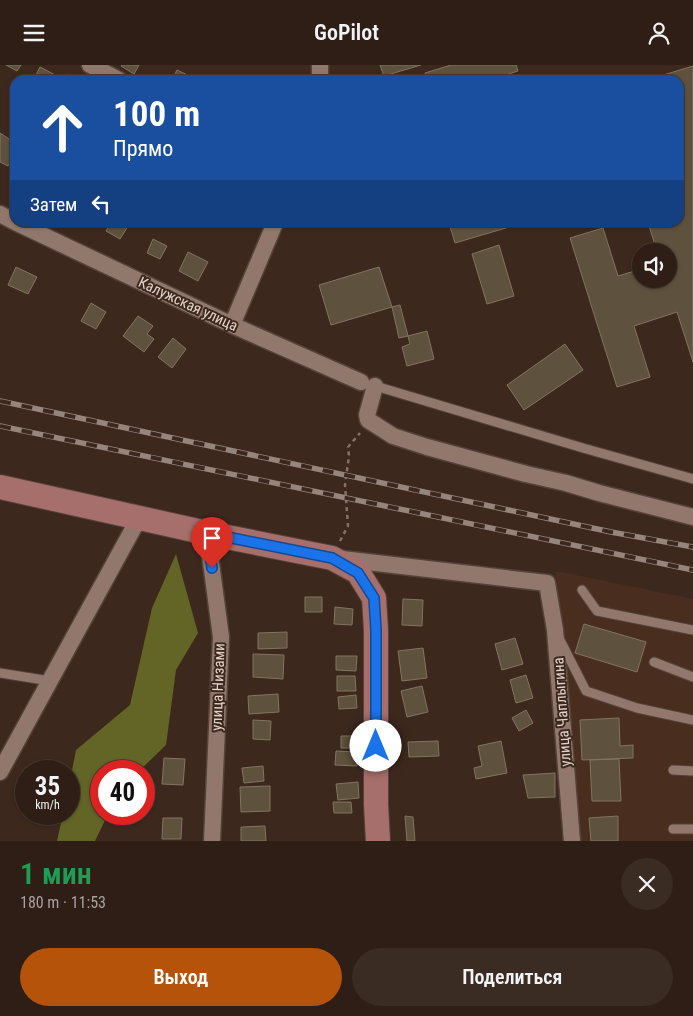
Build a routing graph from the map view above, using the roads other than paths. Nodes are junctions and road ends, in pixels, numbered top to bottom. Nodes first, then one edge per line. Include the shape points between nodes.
1 (90, 65) edge
2 (109, 75) edge
3 (26, 227) edge
4 (273, 227) edge
5 (232, 325) junction
6 (368, 384) junction
7 (693, 479) edge
8 (0, 487) edge
9 (693, 517) edge
10 (139, 518) junction
11 (207, 533) junction
12 (332, 558) junction
13 (582, 590) dead end
14 (556, 630) junction
15 (693, 630) edge
16 (654, 662) dead end
17 (0, 673) edge
18 (693, 677) edge
19 (50, 681) junction
20 (693, 719) edge
21 (673, 770) dead end
22 (693, 771) edge
23 (0, 772) edge
24 (673, 829) dead end
25 (693, 829) edge
26 (212, 841) edge
27 (378, 841) edge
28 (572, 841) edge

1 - 2 street
3 - 5 street, Калужская улица
4 - 5 street
5 - 6 street, Калужская улица
6 - 7 lane
6 - 9 street via 368,420 393,436
8 - 10 street
10 - 11 street
10 - 19 street
11 - 12 street
11 - 26 street, улица Низами via 221,637
12 - 14 street, улица Чаплыгина via 547,583
12 - 27 street via 358,573 374,598
13 - 15 lane via 597,611
14 - 20 lane via 586,691 637,708
14 - 28 street, улица Чаплыгина
16 - 18 lane
17 - 19 lane
19 - 23 street
21 - 22 lane
24 - 25 lane

